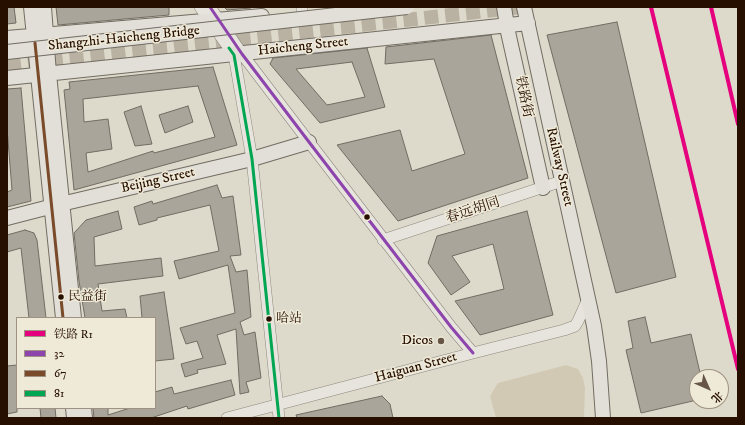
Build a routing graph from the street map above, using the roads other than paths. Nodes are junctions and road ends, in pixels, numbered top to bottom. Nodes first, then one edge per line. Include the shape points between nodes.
1 (32, 7) edge
2 (44, 7) edge
3 (200, 7) edge
4 (210, 7) edge
5 (346, 7) edge
6 (407, 7) edge
7 (504, 7) edge
8 (524, 7) edge
9 (302, 10) edge
10 (216, 21) junction
11 (528, 23) junction
12 (507, 25) junction
13 (41, 35) junction
14 (7, 38) edge
15 (7, 52) edge
16 (238, 54) junction
17 (43, 74) junction
18 (7, 78) edge
19 (309, 142) junction
20 (252, 159) junction
21 (562, 181) junction
22 (543, 188) junction
23 (56, 205) junction
24 (7, 218) edge
25 (383, 240) junction
26 (588, 299) junction
27 (64, 317) edge
28 (74, 317) edge
29 (473, 353) junction
30 (278, 405) junction
31 (227, 418) edge
32 (279, 418) edge
33 (603, 418) edge

1 - 13 main road
2 - 13 main road
3 - 10 street
4 - 10 street
5 - 9 main road
6 - 15 main road, Shangzhi-Haicheng Bridge, bridge
7 - 12 main road, 铁路街
8 - 11 main road, Railway Street
9 - 10 main road
10 - 13 main road
10 - 16 street
11 - 12 main road, Haicheng Street
11 - 21 main road, Railway Street
12 - 16 main road, Haicheng Street
12 - 22 main road, 铁路街
13 - 14 main road
13 - 17 main road
16 - 17 main road, Haicheng Street
16 - 19 street
16 - 20 street
17 - 18 main road, Haicheng Street
17 - 23 main road
19 - 20 main road, Beijing Street
19 - 25 street
20 - 23 main road, Beijing Street
20 - 30 street
21 - 22 street, 春远胡同
21 - 26 main road, Railway Street
22 - 25 street, 春远胡同
23 - 24 main road, Beijing Street
23 - 27 main road
23 - 28 main road
25 - 29 street
26 - 29 street, Haiguan Street via 578,321 571,328
26 - 33 main road, Railway Street via 599,361
29 - 30 street, Haiguan Street
30 - 31 street, Haiguan Street
30 - 32 street

